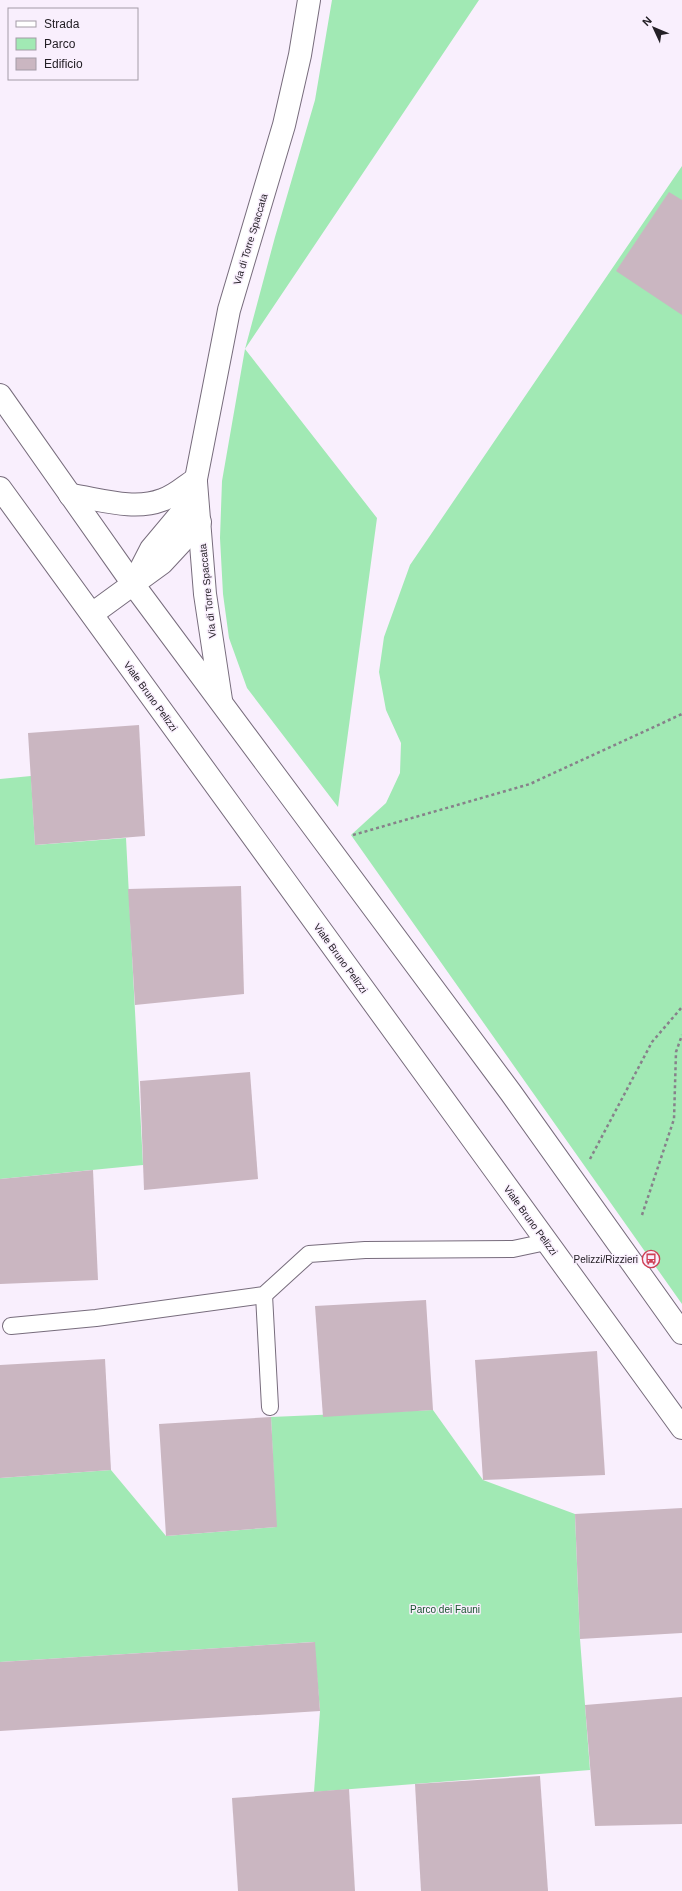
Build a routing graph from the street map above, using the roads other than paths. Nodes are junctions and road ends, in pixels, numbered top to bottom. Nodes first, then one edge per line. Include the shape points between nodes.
1 (309, 0) edge
2 (0, 395) edge
3 (196, 479) junction
4 (0, 488) edge
5 (70, 495) junction
6 (200, 522) junction
7 (132, 584) junction
8 (92, 614) junction
9 (222, 703) junction
10 (546, 1242) junction
11 (264, 1295) junction
12 (11, 1326) dead end
13 (682, 1333) edge
14 (270, 1407) dead end
15 (682, 1428) edge

1 - 3 street, Via di Torre Spaccata via 284,125 229,310
2 - 5 street
3 - 5 street via 170,497 142,504
3 - 6 street, Via di Torre Spaccata
3 - 7 street, Via di Torre Spaccata via 182,512 151,549
4 - 8 street, Viale Bruno Pelizzi
5 - 7 street
6 - 7 street via 167,558
6 - 9 street, Via di Torre Spaccata via 205,594
7 - 8 street, Via di Torre Spaccata
7 - 9 street
8 - 10 street, Viale Bruno Pelizzi
9 - 13 street via 512,1093
10 - 11 lane via 513,1250 364,1250 309,1254
10 - 15 street, Viale Bruno Pelizzi
11 - 12 lane via 96,1318
11 - 14 lane

